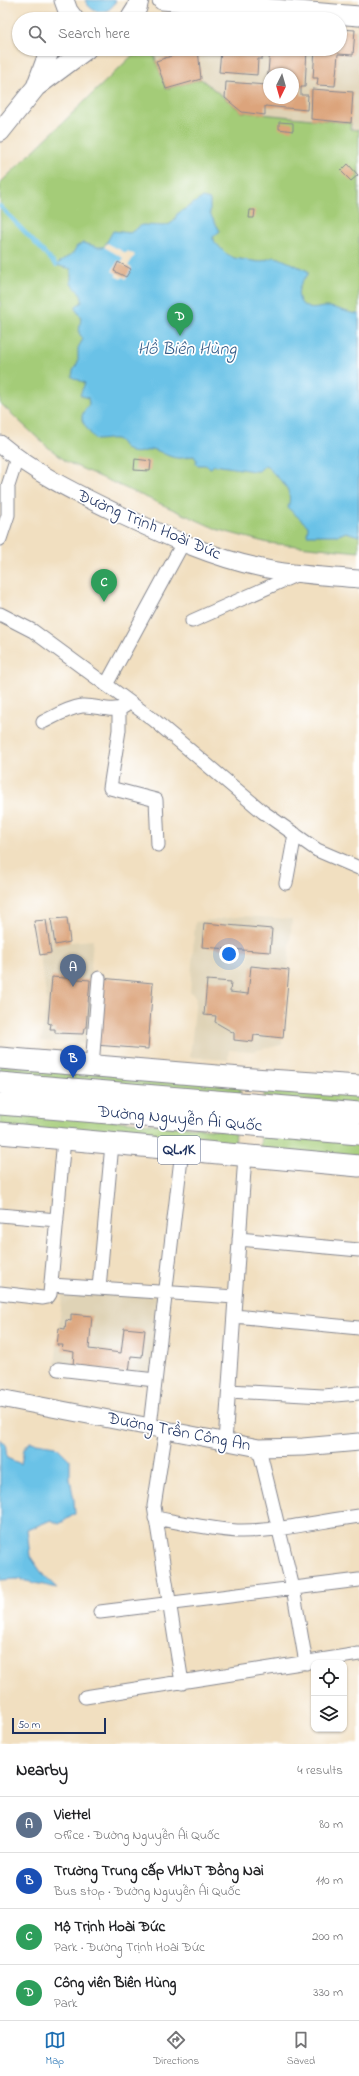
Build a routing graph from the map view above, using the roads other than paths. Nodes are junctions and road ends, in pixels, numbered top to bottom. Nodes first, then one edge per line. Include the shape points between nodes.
1 (139, 0) edge
2 (162, 0) edge
3 (134, 12) edge
4 (310, 12) edge
5 (347, 15) edge
6 (359, 16) edge
7 (47, 56) edge
8 (78, 56) edge
9 (36, 87) junction
10 (0, 132) edge
11 (0, 444) edge
12 (17, 458) junction
13 (0, 539) edge
14 (183, 543) junction
15 (298, 574) junction
16 (359, 579) edge
17 (0, 614) edge
18 (192, 621) dead end
19 (106, 685) junction
20 (130, 703) junction
21 (119, 710) junction
22 (43, 722) dead end
23 (295, 834) junction
24 (158, 845) dead end
25 (359, 868) edge
26 (286, 883) dead end
27 (99, 978) dead end
28 (0, 1058) edge
29 (92, 1066) junction
30 (253, 1079) junction
31 (0, 1083) edge
32 (359, 1086) edge
33 (250, 1103) junction
34 (0, 1104) edge
35 (359, 1113) edge
36 (248, 1124) junction
37 (0, 1133) edge
38 (359, 1134) edge
39 (64, 1139) junction
40 (112, 1144) junction
41 (182, 1150) junction
42 (245, 1156) junction
43 (359, 1166) edge
44 (0, 1215) edge
45 (57, 1220) junction
46 (239, 1239) junction
47 (359, 1250) edge
48 (51, 1285) junction
49 (99, 1288) junction
50 (166, 1292) junction
51 (0, 1293) edge
52 (235, 1297) junction
53 (234, 1316) junction
54 (359, 1328) edge
55 (58, 1369) dead end
56 (155, 1380) junction
57 (228, 1391) junction
58 (359, 1393) edge
59 (0, 1398) edge
60 (158, 1428) junction
61 (225, 1442) junction
62 (359, 1442) edge
63 (259, 1448) junction
64 (359, 1516) edge
65 (156, 1518) junction
66 (278, 1527) junction
67 (359, 1580) edge
68 (293, 1588) junction
69 (168, 1603) junction
70 (100, 1612) dead end
71 (359, 1654) edge
72 (306, 1663) junction
73 (182, 1683) junction
74 (85, 1697) dead end

1 - 3 main road
2 - 4 main road
5 - 6 main road
7 - 9 main road
8 - 9 main road
9 - 10 main road
11 - 12 street, Đường Trịnh Hoài Đức
12 - 13 street via 8,486 8,515
12 - 14 street, Đường Trịnh Hoài Đức via 69,490
14 - 15 street, Đường Trịnh Hoài Đức via 228,559
14 - 19 street
15 - 16 street, Đường Trịnh Hoài Đức
15 - 18 street
17 - 19 street via 34,631
19 - 20 street
20 - 21 street
20 - 23 street via 154,720 263,812
21 - 22 street via 81,706
21 - 24 street via 119,730 110,788 156,800
23 - 25 street via 317,850
23 - 26 street
27 - 29 street
28 - 29 main road
29 - 30 main road
30 - 32 main road
30 - 33 main road
31 - 33 main road, Đường Nguyễn Ái Quốc
33 - 35 main road, Đường Nguyễn Ái Quốc
33 - 36 main road
34 - 36 main road, Đường Nguyễn Ái Quốc / QL.1K
36 - 38 main road, Đường Nguyễn Ái Quốc / QL.1K
36 - 42 main road
37 - 39 main road, Đường Nguyễn Ái Quốc / QL.1K
39 - 40 main road, Đường Nguyễn Ái Quốc / QL.1K
39 - 45 street
40 - 41 main road, Đường Nguyễn Ái Quốc / QL.1K
40 - 49 street
41 - 42 main road, Đường Nguyễn Ái Quốc / QL.1K
41 - 50 street
42 - 43 main road, Đường Nguyễn Ái Quốc / QL.1K
42 - 46 street
44 - 45 street
45 - 48 street
46 - 47 street
46 - 52 street
48 - 49 street
48 - 51 street via 48,1297
49 - 50 street
50 - 52 street
50 - 56 street
52 - 53 street
53 - 54 street
53 - 57 street
55 - 56 street
56 - 60 street
57 - 58 street via 323,1396
57 - 61 street
59 - 60 street, Đường Trần Công An
60 - 61 street, Đường Trần Công An
60 - 65 street via 154,1506
61 - 63 street, Đường Trần Công An
62 - 63 street, Đường Trần Công An
63 - 66 street
64 - 66 street
65 - 66 street via 238,1531
65 - 69 street
66 - 68 street
67 - 68 street
68 - 69 street
68 - 72 street
69 - 70 street
69 - 73 street
71 - 72 street
72 - 73 street
73 - 74 street

